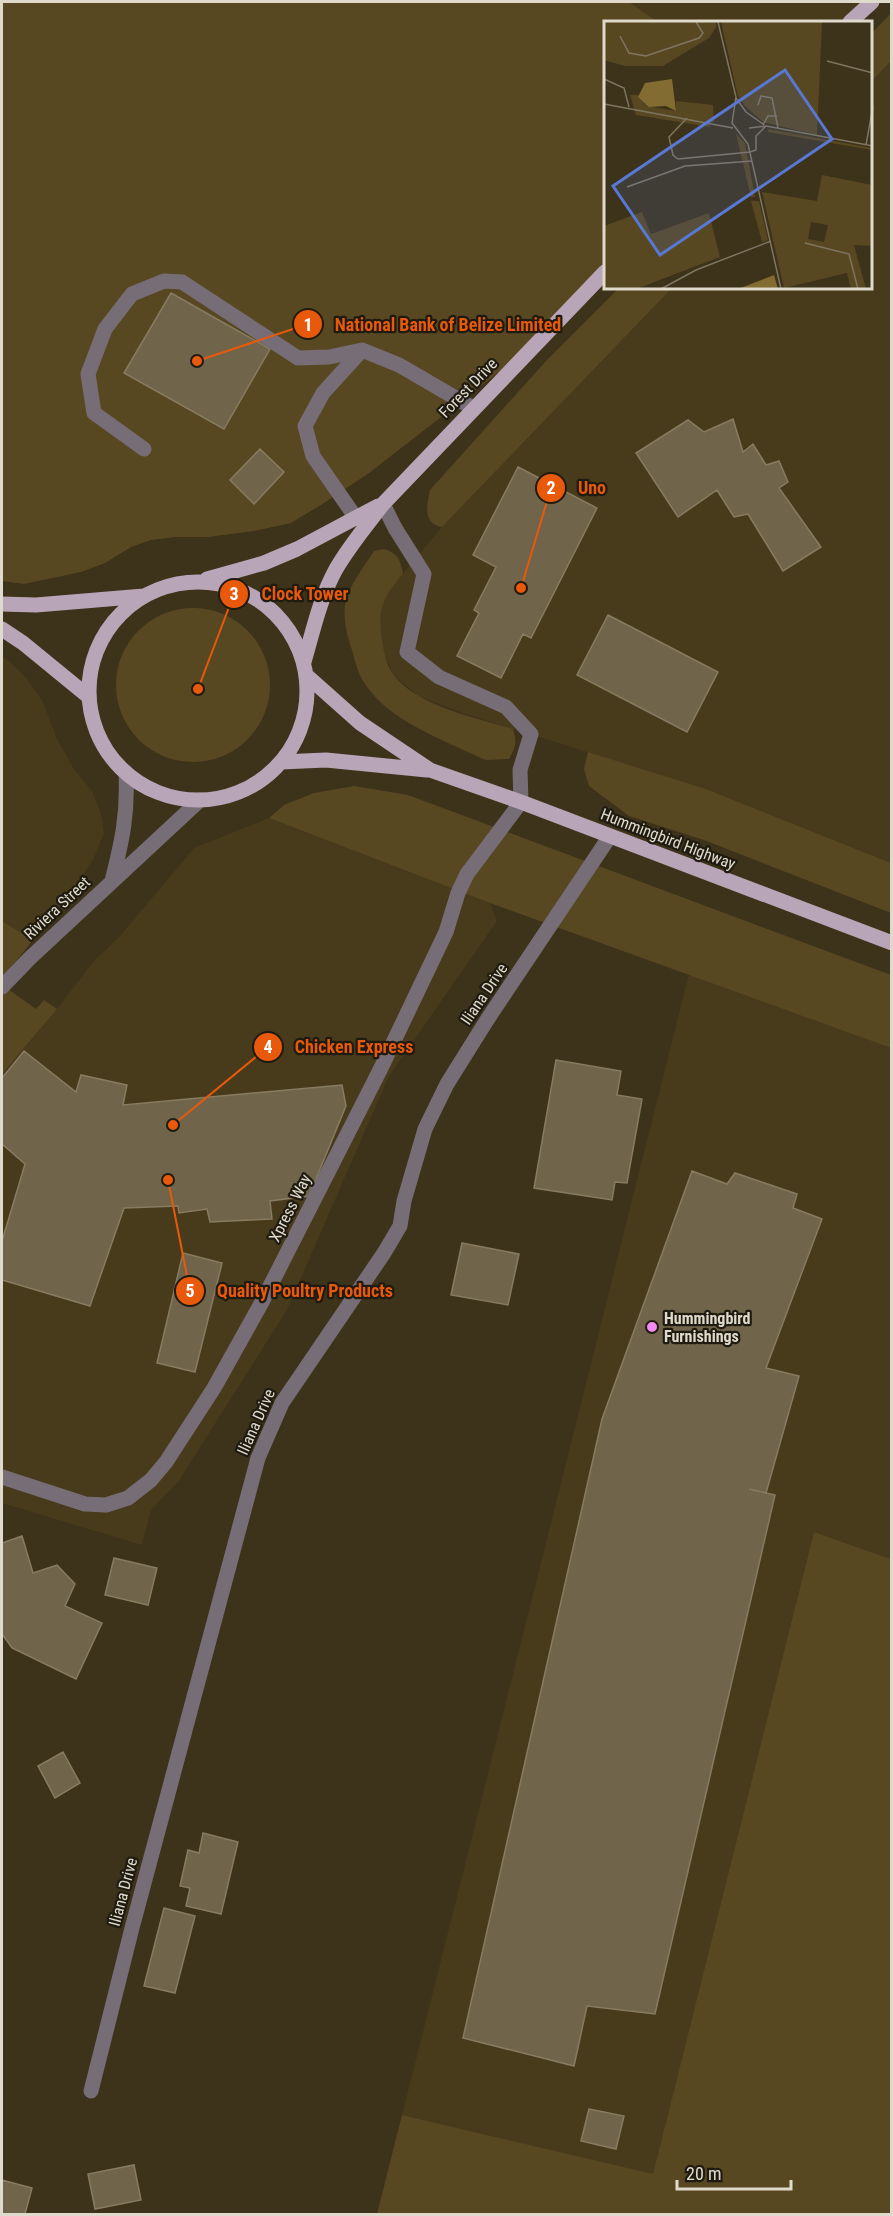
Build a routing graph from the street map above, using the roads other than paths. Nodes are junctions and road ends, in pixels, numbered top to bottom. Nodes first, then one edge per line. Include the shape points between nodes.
1 (872, 2) edge
2 (851, 21) edge
3 (604, 273) edge
4 (362, 350) junction
5 (473, 408) junction
6 (144, 449) dead end
7 (383, 504) junction
8 (356, 518) junction
9 (202, 580) junction
10 (144, 596) junction
11 (2, 604) edge
12 (2, 629) edge
13 (305, 669) junction
14 (89, 697) junction
15 (281, 762) junction
16 (430, 770) junction
17 (126, 773) junction
18 (200, 800) junction
19 (521, 802) junction
20 (610, 836) junction
21 (112, 881) junction
22 (891, 943) edge
23 (2, 987) edge
24 (2, 1477) edge
25 (91, 2091) dead end

1 - 2 main road
3 - 5 main road, Forest Drive
4 - 5 street
4 - 6 street via 298,358 182,282 164,281 132,294 105,328 88,374 94,413
4 - 8 street via 323,393 304,426 313,456
5 - 7 main road, Forest Drive
7 - 8 main road, Forest Drive
7 - 13 main road, Forest Drive via 335,571 320,606
7 - 19 street via 424,574 407,652 439,677 506,707 531,734 520,770
8 - 9 main road, Forest Drive via 264,563
9 - 10 main road via 172,584
9 - 13 main road via 237,587 267,604 291,630
10 - 11 main road
10 - 14 main road via 120,614 102,639 92,667
12 - 14 main road
13 - 15 main road via 308,697 300,731
13 - 16 main road, Hummingbird Highway via 360,723
14 - 17 main road via 94,725 107,752
15 - 16 main road, Hummingbird Highway via 326,760
15 - 18 main road via 258,782 231,795
16 - 19 main road, Hummingbird Highway
17 - 18 main road via 148,788
17 - 21 street, Riviera Street via 128,805
18 - 21 street, Riviera Street
19 - 20 main road, Hummingbird Highway
19 - 24 street, Xpress Way via 467,874 446,932 262,1302 214,1388 166,1462 128,1498 106,1505 85,1504
20 - 22 main road, Hummingbird Highway
20 - 25 street, Iliana Drive via 447,1084 425,1129 400,1226 282,1403 258,1458
21 - 23 street, Riviera Street

